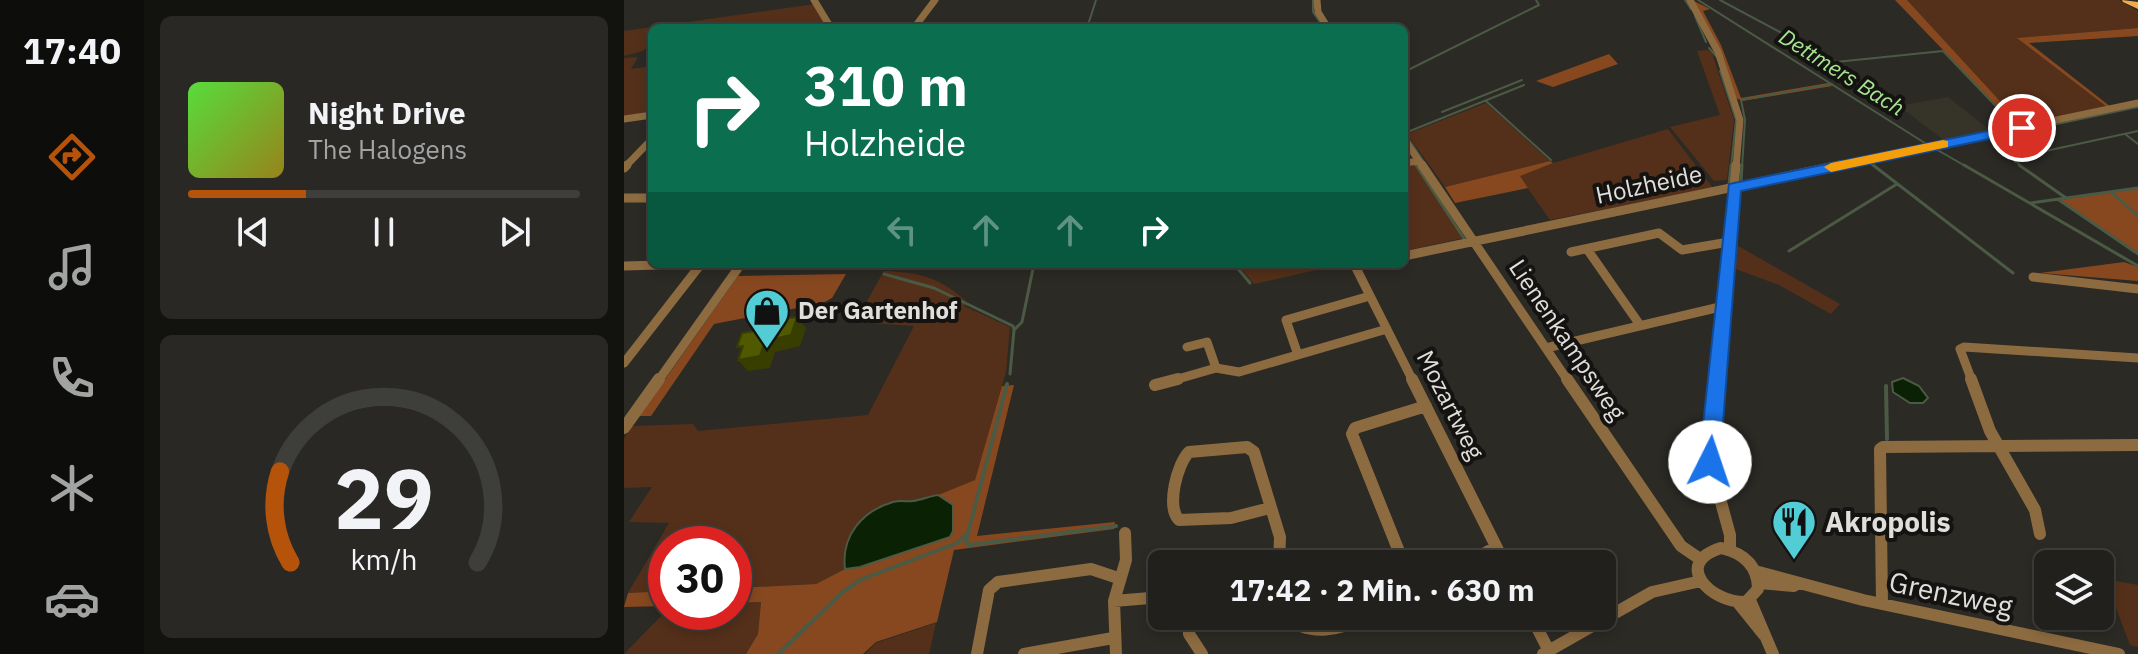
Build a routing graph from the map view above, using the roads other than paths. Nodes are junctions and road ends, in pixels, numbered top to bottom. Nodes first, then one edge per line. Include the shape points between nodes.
1 (814, 0) edge
2 (935, 0) edge
3 (1317, 0) edge
4 (1690, 0) edge
5 (2127, 0) edge
6 (2138, 6) edge
7 (829, 24) edge
8 (917, 24) edge
9 (1326, 24) edge
10 (2138, 103) edge
11 (648, 116) edge
12 (624, 119) edge
13 (648, 143) edge
14 (1408, 145) edge
15 (1419, 161) junction
16 (1408, 162) edge
17 (624, 168) edge
18 (1734, 187) junction
19 (624, 198) edge
20 (648, 198) edge
21 (1474, 242) junction
22 (1729, 242) junction
23 (1587, 249) junction
24 (1571, 252) dead end
25 (1408, 255) edge
26 (648, 265) edge
27 (624, 266) edge
28 (695, 268) edge
29 (738, 268) edge
30 (1362, 268) edge
31 (2033, 277) dead end
32 (2138, 289) edge
33 (1370, 296) junction
34 (1724, 306) junction
35 (1640, 325) junction
36 (1387, 329) junction
37 (1187, 347) dead end
38 (1546, 348) junction
39 (630, 349) edge
40 (1298, 355) junction
41 (2138, 358) edge
42 (624, 363) edge
43 (1216, 368) junction
44 (1155, 385) dead end
45 (1426, 406) junction
46 (625, 425) edge
47 (2138, 445) edge
48 (1997, 446) junction
49 (1270, 508) junction
50 (1125, 533) dead end
51 (2040, 534) dead end
52 (1496, 547) junction
53 (1280, 550) edge
54 (1398, 550) edge
55 (1491, 550) edge
56 (1498, 550) edge
57 (1730, 550) junction
58 (1700, 559) junction
59 (1757, 577) junction
60 (1118, 578) junction
61 (1701, 581) junction
62 (1148, 598) edge
63 (1114, 601) junction
64 (1745, 602) junction
65 (1882, 603) junction
66 (1189, 630) edge
67 (1537, 630) edge
68 (1113, 638) junction
69 (2089, 651) edge
70 (1546, 652) edge
71 (977, 654) edge
72 (1024, 654) edge
73 (1116, 654) edge
74 (1202, 654) edge
75 (1773, 654) edge
76 (2119, 654) edge

1 - 7 street
2 - 8 street
3 - 9 street
4 - 18 street via 1718,52 1738,109
5 - 6 main road
10 - 18 street, Holzheide
11 - 12 street
13 - 17 street
14 - 15 street, Lienenkampsweg
15 - 16 street
15 - 21 street, Lienenkampsweg
18 - 21 street, Holzheide
18 - 22 street
19 - 20 street
21 - 25 street, Holzheide
21 - 38 street, Lienenkampsweg
22 - 23 street via 1682,250 1659,233
22 - 34 street
23 - 24 street
23 - 35 street
26 - 27 street
28 - 39 street
29 - 46 street
30 - 33 street, Mozartweg
31 - 32 street
33 - 36 street, Mozartweg
33 - 40 street via 1286,320
34 - 35 street
34 - 57 street via 1710,462
35 - 38 street
36 - 40 street
36 - 45 street, Mozartweg
37 - 43 street via 1207,342
38 - 58 street, Lienenkampsweg via 1681,546
39 - 42 street
40 - 43 street via 1239,372
41 - 48 street via 1964,347 1960,355
43 - 44 street
45 - 52 street, Mozartweg
45 - 54 street via 1355,428 1352,434
47 - 48 street
48 - 51 street via 2035,510
48 - 65 street via 1880,449
49 - 49 street via 1254,452 1247,447 1189,452 1180,461 1172,508 1179,520 1231,518
49 - 53 street
50 - 60 street via 1126,560
52 - 55 street
52 - 56 street, Mozartweg
57 - 58 street via 1712,549
57 - 59 street via 1745,558
58 - 61 street
59 - 64 street via 1756,595
59 - 65 street, Grenzweg
60 - 63 street
60 - 71 street via 1091,569 998,582 989,590
61 - 64 street via 1722,600
61 - 70 street via 1652,592
62 - 63 street
63 - 68 street
64 - 75 street
65 - 69 street, Grenzweg
66 - 74 street
67 - 70 street
68 - 72 street
68 - 73 street
69 - 76 street, Grenzweg

